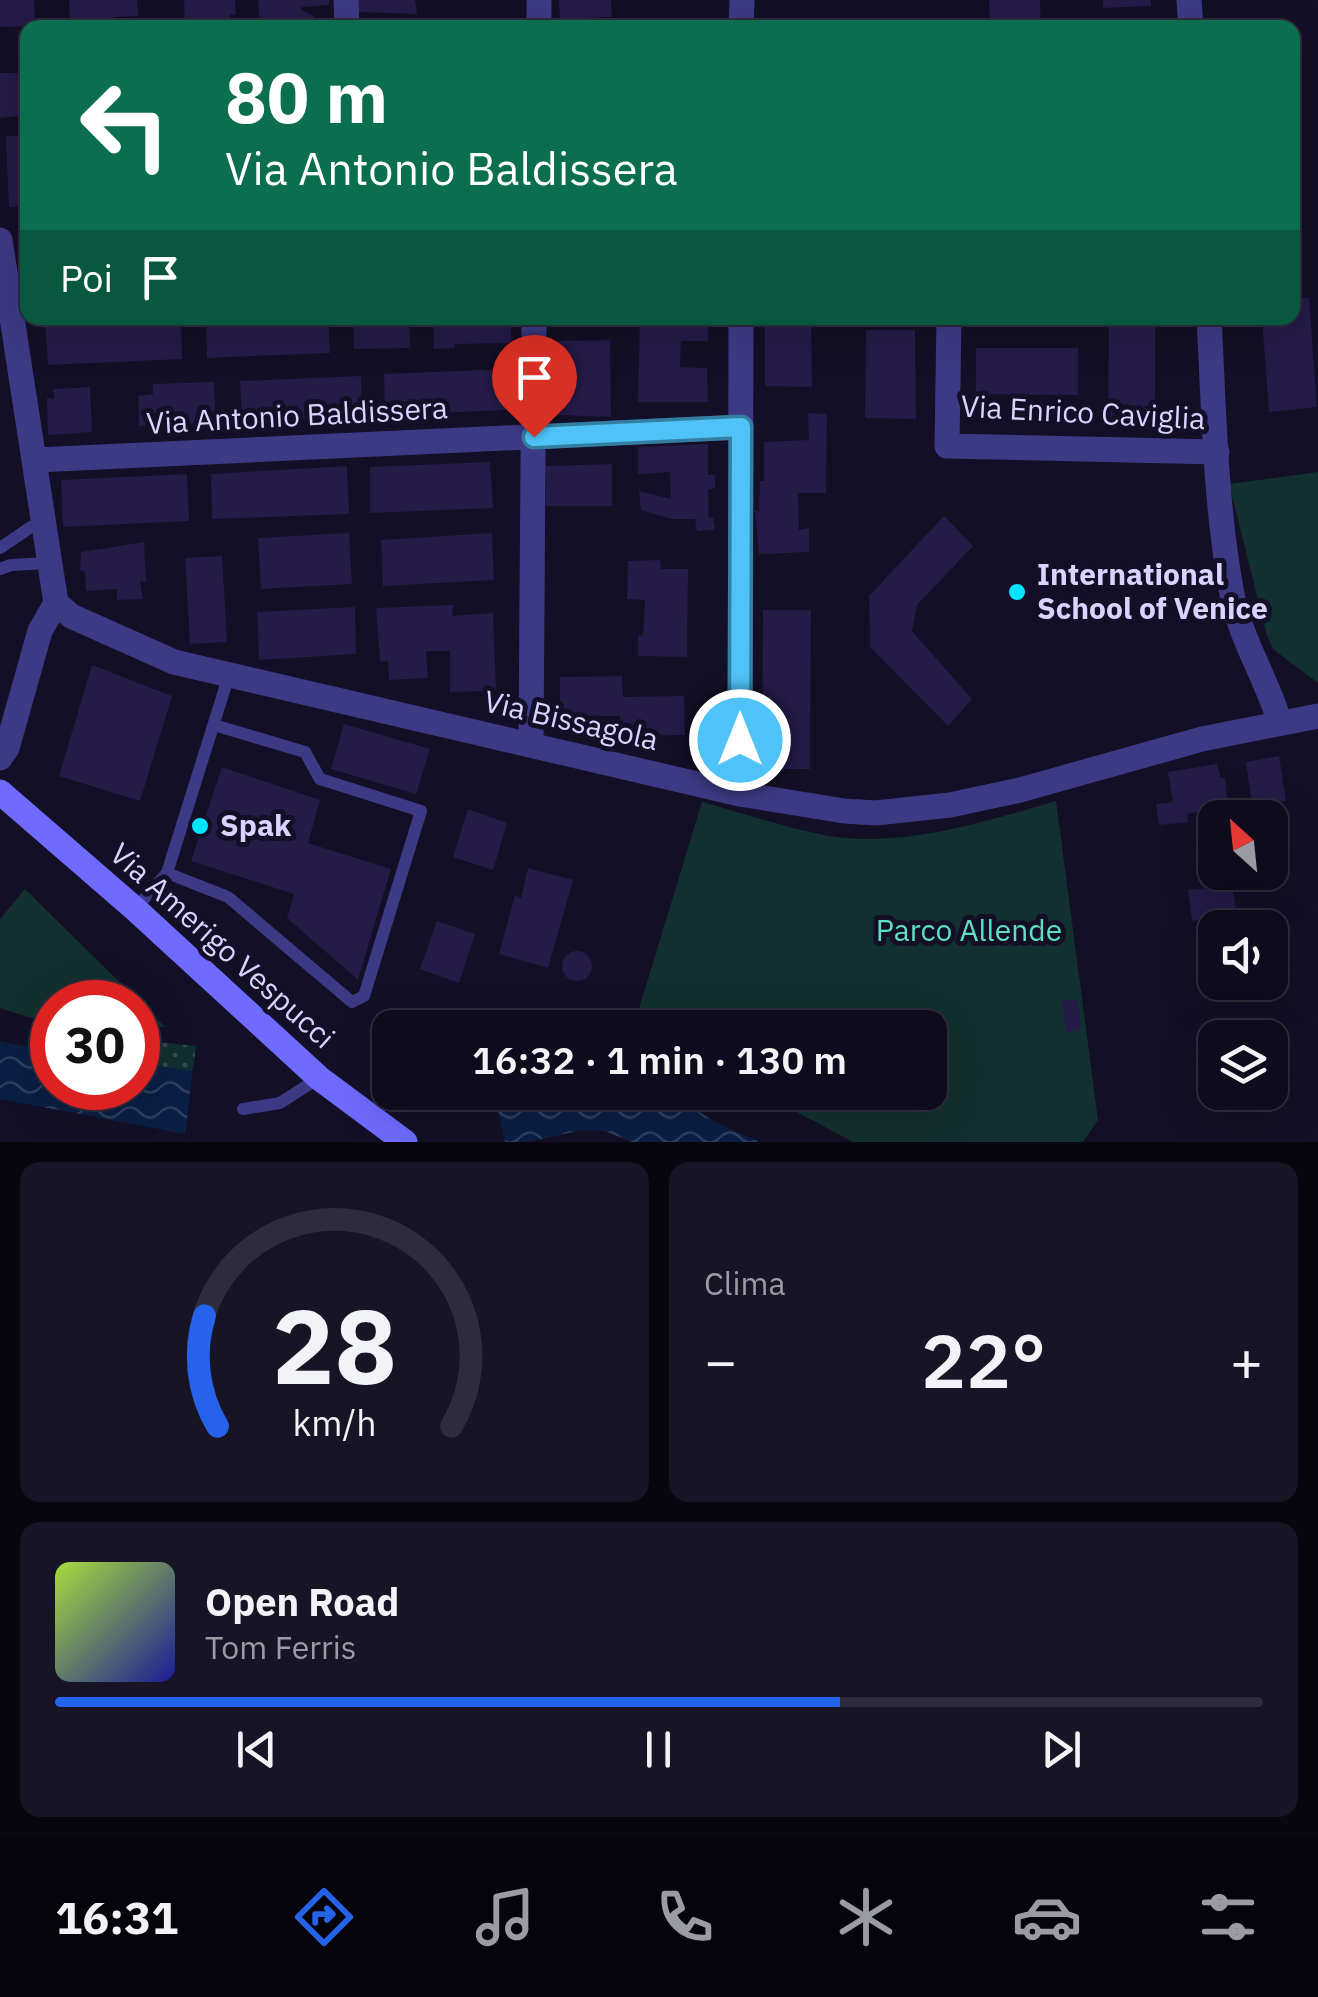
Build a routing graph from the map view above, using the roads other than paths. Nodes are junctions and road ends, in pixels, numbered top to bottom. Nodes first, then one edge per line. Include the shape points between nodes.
1 (0, 240) edge
2 (18, 295) edge
3 (21, 325) edge
4 (534, 325) edge
5 (741, 325) edge
6 (949, 325) edge
7 (1209, 325) edge
8 (741, 427) junction
9 (534, 437) junction
10 (1217, 452) junction
11 (36, 460) junction
12 (45, 525) junction
13 (0, 548) edge
14 (49, 563) junction
15 (0, 569) edge
16 (56, 603) junction
17 (229, 676) junction
18 (1318, 716) edge
19 (1280, 723) junction
20 (214, 726) junction
21 (531, 744) junction
22 (0, 758) edge
23 (0, 792) edge
24 (740, 794) junction
25 (166, 873) junction
26 (135, 910) junction
27 (317, 1076) junction
28 (243, 1109) dead end
29 (405, 1142) edge

1 - 2 street
3 - 11 street
4 - 9 street
5 - 8 street
6 - 10 street, Via Enrico Caviglia via 947,446
7 - 10 street, Via Enrico Caviglia
8 - 9 street, Via Antonio Baldissera
8 - 24 street
9 - 11 street, Via Antonio Baldissera
9 - 21 street
10 - 19 street, Via Enrico Caviglia via 1232,595
11 - 12 street
12 - 13 lane
12 - 14 street
14 - 15 lane
14 - 16 street
16 - 17 street, Via Bissagola via 174,662
16 - 22 street via 40,630
17 - 20 lane
17 - 21 street, Via Bissagola
18 - 19 street, Via Bissagola
19 - 24 street, Via Bissagola via 916,810 844,811
20 - 25 lane
20 - 25 lane via 305,752 320,779 421,811 364,996 352,1002 228,897
21 - 24 street, Via Bissagola
23 - 26 main road, Via Amerigo Vespucci
25 - 26 lane
26 - 27 main road, Via Amerigo Vespucci
27 - 28 lane via 280,1103
27 - 29 main road, Via Amerigo Vespucci

